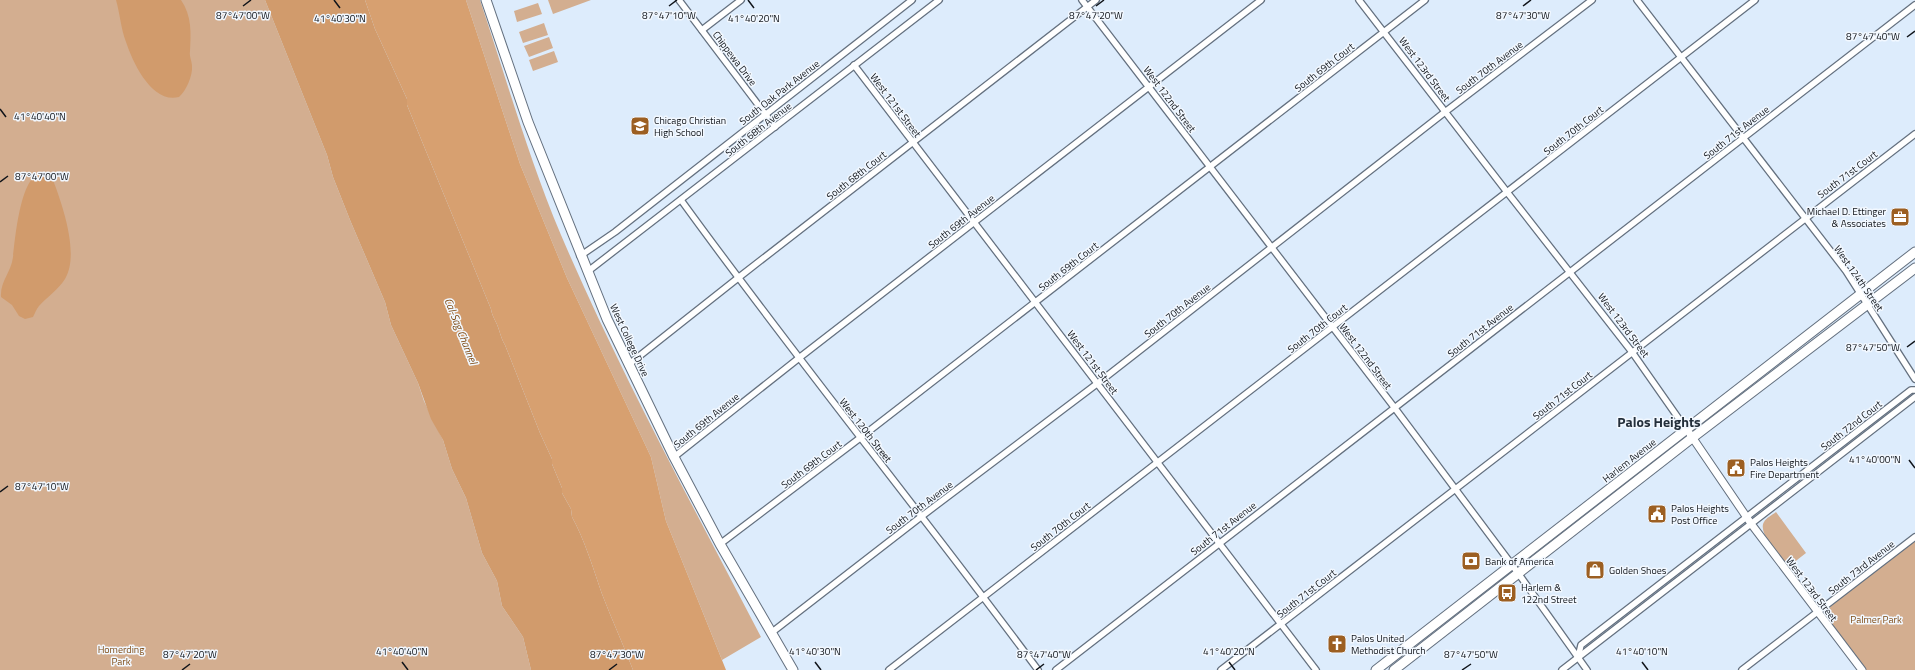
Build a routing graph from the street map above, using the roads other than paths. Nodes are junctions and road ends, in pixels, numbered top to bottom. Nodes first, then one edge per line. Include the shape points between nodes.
1 (486, 0) edge
2 (680, 0) edge
3 (741, 0) edge
4 (912, 0) edge
5 (939, 0) edge
6 (1082, 0) edge
7 (1096, 0) edge
8 (1261, 0) edge
9 (1359, 0) edge
10 (1425, 0) edge
11 (1592, 0) edge
12 (1637, 0) edge
13 (1755, 0) edge
14 (1912, 0) edge
15 (1915, 4) edge
16 (1087, 6) junction
17 (702, 30) junction
18 (1384, 32) junction
19 (1681, 57) junction
20 (854, 65) junction
21 (1149, 87) junction
22 (1445, 112) junction
23 (765, 113) junction
24 (776, 127) junction
25 (1915, 134) edge
26 (1742, 138) junction
27 (913, 142) junction
28 (1210, 167) junction
29 (1506, 192) junction
30 (682, 200) junction
31 (1804, 218) junction
32 (974, 222) junction
33 (1271, 248) junction
34 (1915, 252) edge
35 (580, 256) junction
36 (1915, 268) edge
37 (1570, 271) junction
38 (587, 272) junction
39 (738, 278) junction
40 (1861, 294) junction
41 (1036, 302) junction
42 (1868, 304) junction
43 (1333, 327) junction
44 (1632, 352) junction
45 (799, 358) junction
46 (628, 365) junction
47 (1915, 379) edge
48 (1098, 384) junction
49 (1915, 390) edge
50 (1915, 397) edge
51 (1394, 408) junction
52 (1686, 429) junction
53 (860, 438) junction
54 (1692, 438) junction
55 (674, 457) junction
56 (1158, 462) junction
57 (1802, 474) junction
58 (1807, 481) junction
59 (1455, 489) junction
60 (922, 516) junction
61 (1747, 517) junction
62 (1752, 525) junction
63 (1915, 537) edge
64 (1220, 542) junction
65 (720, 544) junction
66 (1515, 569) junction
67 (984, 597) junction
68 (1817, 613) junction
69 (1282, 623) junction
70 (771, 634) junction
71 (1578, 658) junction
72 (793, 670) edge
73 (889, 670) edge
74 (1038, 670) edge
75 (1056, 670) edge
76 (1221, 670) edge
77 (1316, 670) edge
78 (1376, 670) edge
79 (1394, 670) edge
80 (1562, 670) edge
81 (1586, 670) edge
82 (1742, 670) edge
83 (1862, 670) edge

1 - 35 main road, West College Drive via 528,122
2 - 17 street, Chippewa Drive
3 - 17 street
4 - 23 street, South Oak Park Avenue
5 - 20 street, South 68th Avenue
6 - 16 street, West 122nd Street
7 - 16 street, South 68th Court
8 - 21 street, South 69th Avenue
9 - 18 street, West 123rd Street
10 - 18 street, South 69th Court
11 - 22 street, South 70th Avenue
12 - 19 street, West 124th Street
13 - 19 street, South 70th Court
14 - 15 street
15 - 26 street, South 71st Avenue
16 - 21 street, West 122nd Street
16 - 27 street, South 68th Court
17 - 23 street, Chippewa Drive
18 - 22 street, West 123rd Street
18 - 28 street, South 69th Court
19 - 26 street, West 124th Street
19 - 29 street, South 70th Court
20 - 24 street, South 68th Avenue
20 - 27 street, West 121st Street
21 - 28 street, West 122nd Street
21 - 32 street, South 69th Avenue
22 - 29 street, West 123rd Street
22 - 33 street, South 70th Avenue
23 - 24 street, Chippewa Drive
23 - 35 street, South Oak Park Avenue
24 - 30 street, South 68th Avenue
25 - 31 street, South 71st Court
26 - 31 street, West 124th Street
26 - 37 street, South 71st Avenue
27 - 32 street, West 121st Street
27 - 39 street, South 68th Court
28 - 33 street, West 122nd Street
28 - 41 street, South 69th Court
29 - 37 street, West 123rd Street
29 - 43 street, South 70th Court
30 - 38 street, South 68th Avenue
30 - 39 street, West 120th Street
31 - 40 street, West 124th Street
31 - 44 street, South 71st Court
32 - 41 street, West 121st Street
32 - 45 street, South 69th Avenue
33 - 43 street, West 122nd Street
33 - 48 street, South 70th Avenue
34 - 40 main road, Harlem Avenue
35 - 38 main road, West College Drive
36 - 42 main road, Harlem Avenue
37 - 44 street, West 123rd Street
37 - 51 street, South 71st Avenue
38 - 46 main road, West College Drive
39 - 45 street, West 120th Street
39 - 46 street, South 68th Court
40 - 42 street, West 124th Street
40 - 52 main road, Harlem Avenue
41 - 48 street, West 121st Street
41 - 53 street, South 69th Court
42 - 47 street, West 124th Street
42 - 54 main road, Harlem Avenue
43 - 51 street, West 122nd Street
43 - 56 street, South 70th Court
44 - 52 street, West 123rd Street
44 - 59 street, South 71st Court
45 - 53 street, West 120th Street
45 - 55 street, South 69th Avenue
46 - 55 main road, West College Drive
48 - 56 street, West 121st Street
48 - 60 street, South 70th Avenue
49 - 57 street, South 72nd Court via 1911,390
50 - 58 street, South 72nd Court
51 - 59 street, West 122nd Street
51 - 64 street, South 71st Avenue
52 - 54 street, West 123rd Street
52 - 66 main road, Harlem Avenue
53 - 60 street, West 120th Street
53 - 65 street, South 69th Court
54 - 61 street, West 123rd Street
54 - 66 main road, Harlem Avenue
55 - 65 main road, West College Drive
56 - 64 street, West 121st Street
56 - 67 street, South 70th Court
57 - 58 street
57 - 61 street, South 72nd Court
58 - 62 street, South 72nd Court
59 - 66 street, West 122nd Street
59 - 69 street, South 71st Court
60 - 67 street, West 120th Street
60 - 70 street, South 70th Avenue
61 - 62 street, West 123rd Street
61 - 71 street, South 72nd Court via 1581,645
62 - 68 street, West 123rd Street
62 - 71 street, South 72nd Court
63 - 68 street, South 73rd Avenue
64 - 69 street, West 121st Street
64 - 75 street, South 71st Avenue
65 - 70 main road, West College Drive
66 - 71 street, West 122nd Street
66 - 78 main road, Harlem Avenue
66 - 79 main road, Harlem Avenue
67 - 73 street, South 70th Court
67 - 74 street, West 120th Street
68 - 82 street, South 73rd Avenue
68 - 83 street, West 123rd Street
69 - 76 street, South 71st Court
69 - 77 street, West 121st Street
70 - 72 main road, West College Drive
71 - 80 street, South 72nd Court
71 - 81 street, West 122nd Street

